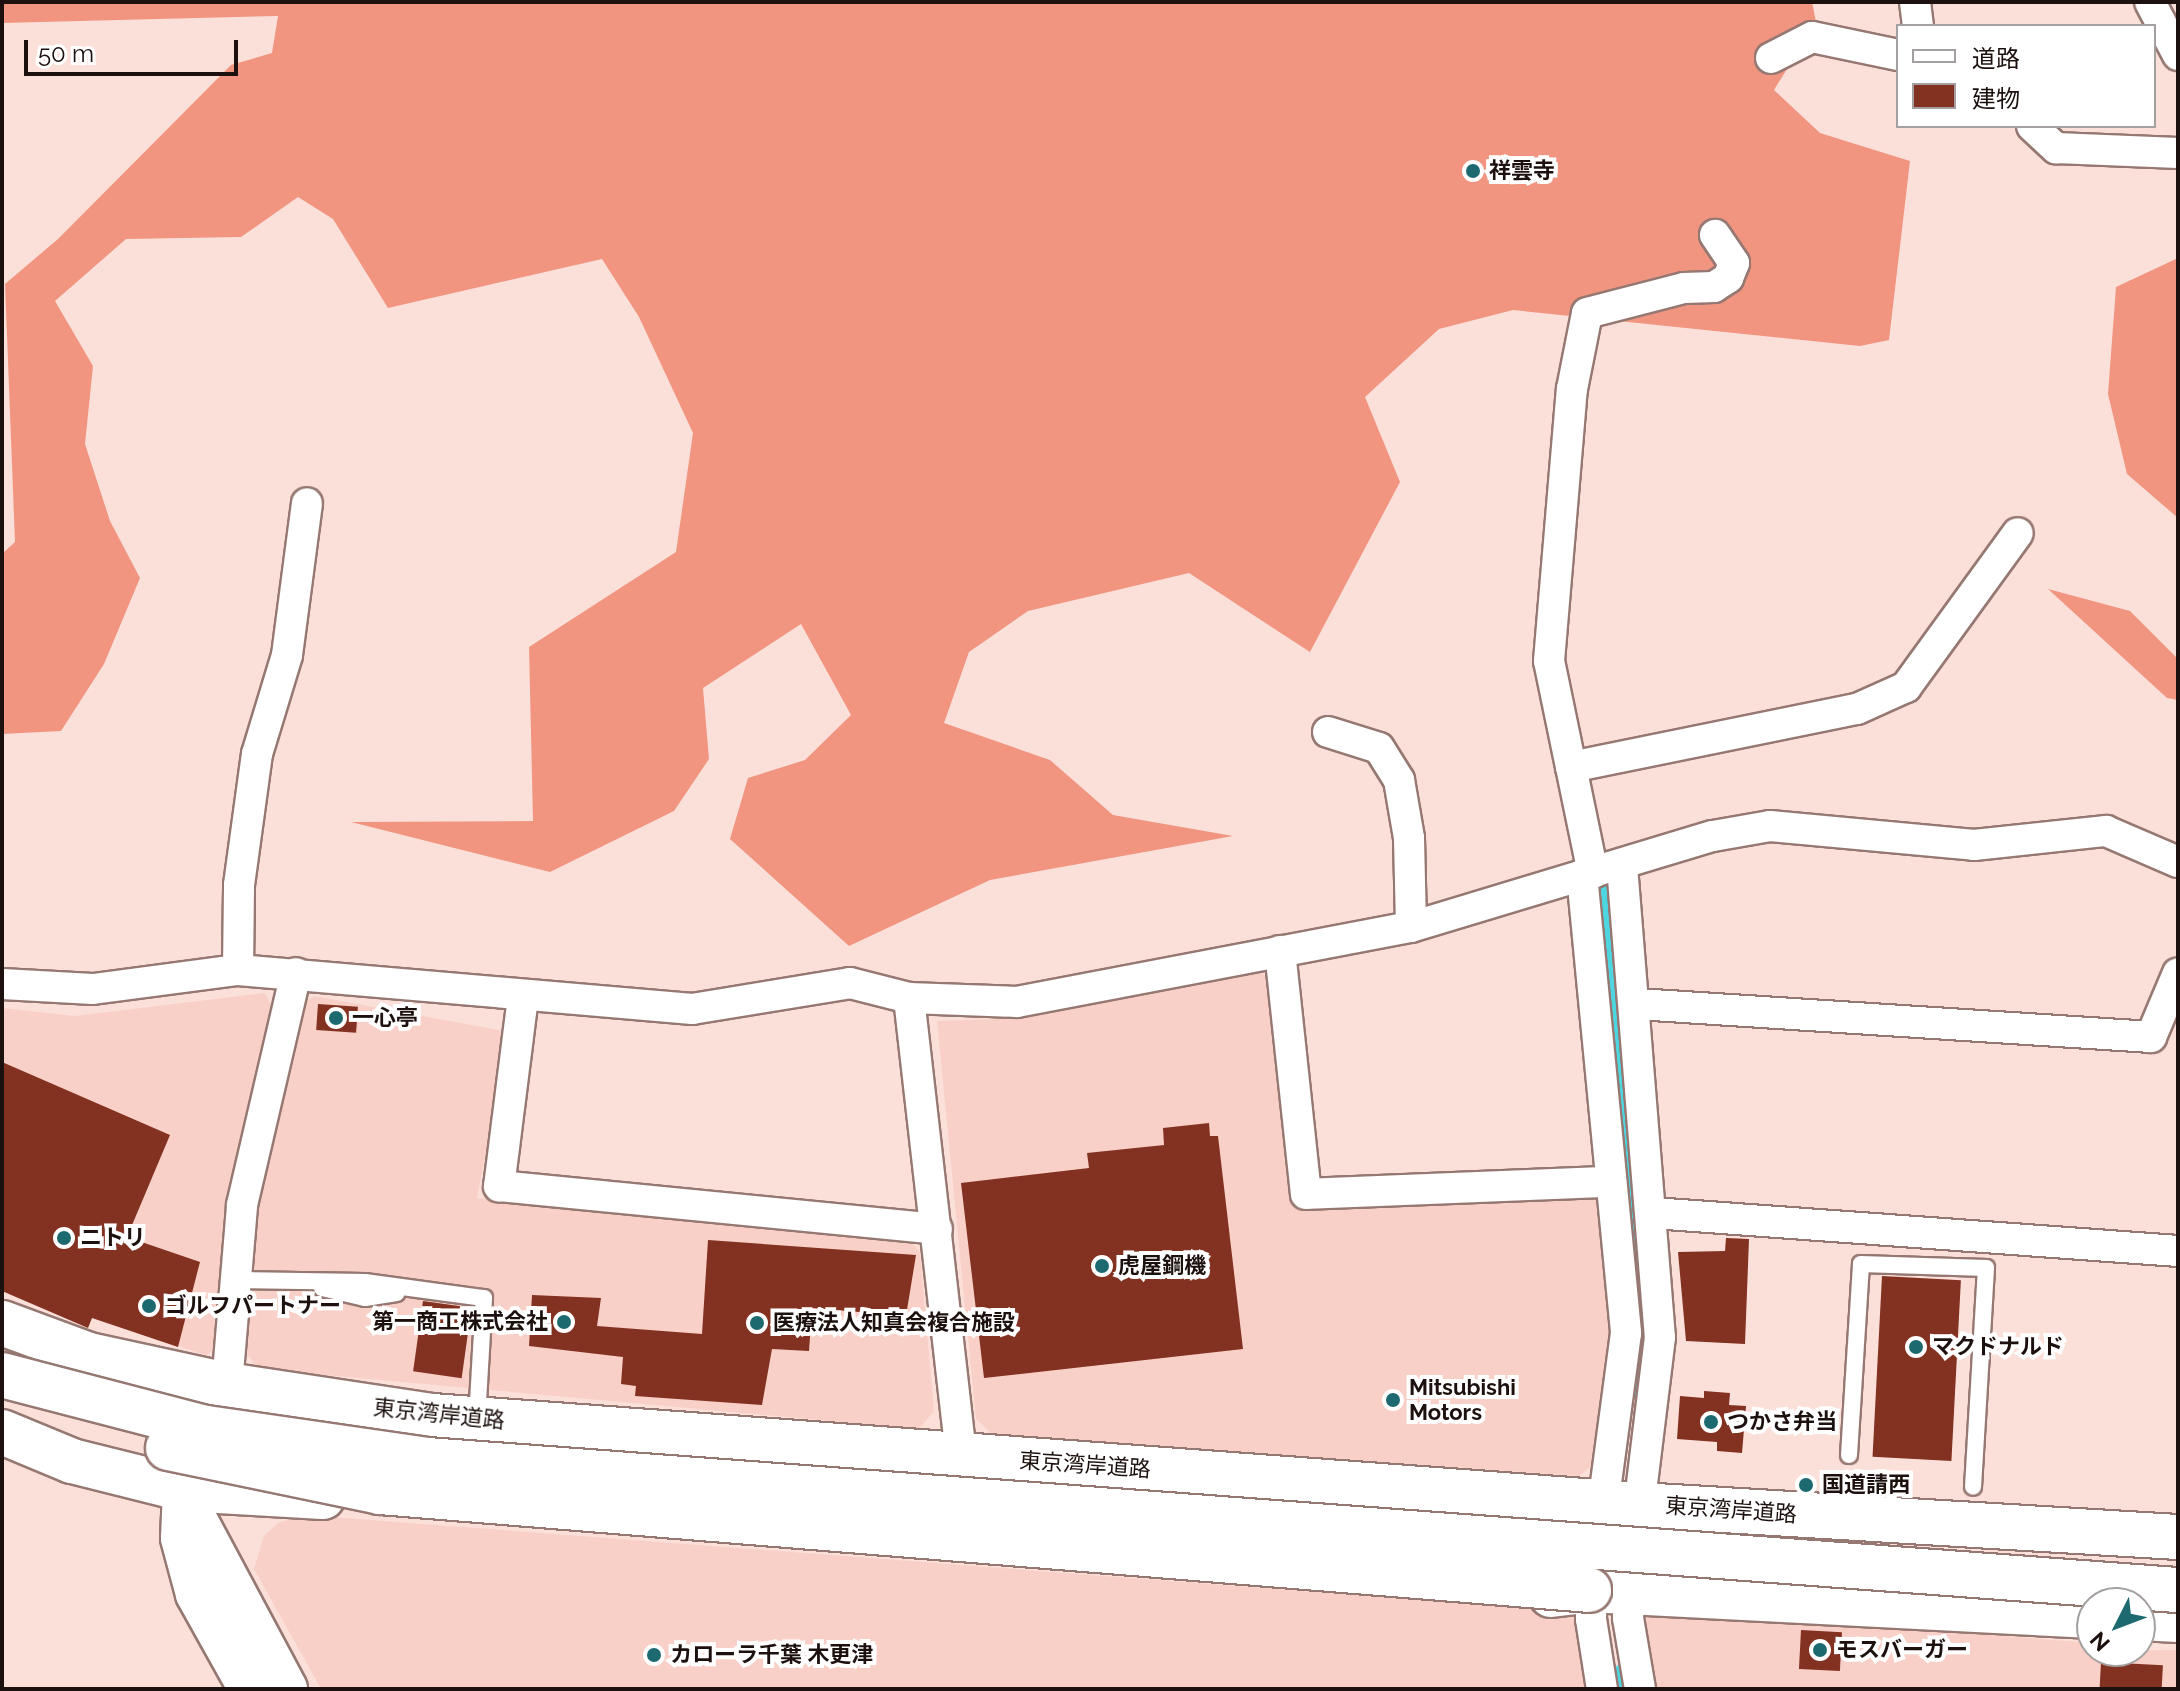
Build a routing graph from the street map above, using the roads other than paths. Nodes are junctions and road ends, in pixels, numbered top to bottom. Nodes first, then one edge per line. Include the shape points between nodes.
1 (1915, 2) edge
2 (2150, 2) edge
3 (1918, 24) edge
4 (1896, 55) edge
5 (2178, 55) edge
6 (1771, 58) dead end
7 (2034, 128) edge
8 (2178, 153) edge
9 (1715, 235) dead end
10 (307, 503) dead end
11 (2018, 533) dead end
12 (1328, 732) dead end
13 (1571, 767) junction
14 (2178, 862) edge
15 (1599, 871) junction
16 (1411, 927) junction
17 (1280, 951) junction
18 (238, 970) junction
19 (296, 973) junction
20 (2178, 973) edge
21 (2, 984) edge
22 (523, 997) junction
23 (909, 998) junction
24 (1637, 1004) junction
25 (1607, 1182) junction
26 (1653, 1213) junction
27 (937, 1229) junction
28 (2178, 1251) edge
29 (236, 1280) junction
30 (2, 1323) edge
31 (2, 1375) edge
32 (227, 1385) junction
33 (62, 1392) junction
34 (477, 1420) junction
35 (2, 1432) edge
36 (1849, 1455) dead end
37 (961, 1457) junction
38 (1973, 1487) dead end
39 (184, 1489) junction
40 (1621, 1503) junction
41 (2178, 1537) edge
42 (2178, 1590) edge
43 (1609, 1591) junction
44 (2076, 1615) edge
45 (2156, 1619) edge
46 (2178, 1620) edge
47 (250, 1689) edge
48 (286, 1689) edge
49 (1602, 1689) edge
50 (1640, 1689) edge

1 - 3 street
2 - 5 street
4 - 6 street via 1812,37
7 - 8 street via 2056,148
9 - 13 street via 1734,263 1728,278 1714,287 1684,288 1587,313 1572,389 1549,661
10 - 18 street via 287,655 255,769 239,885
11 - 13 street via 1906,687 1857,709
12 - 16 street via 1379,748 1399,780 1409,838
13 - 15 street
14 - 15 street via 2106,831 1974,845 1770,826 1713,836
15 - 16 street
15 - 24 street
15 - 25 street via 1598,1008
16 - 17 street
17 - 23 street via 1017,1002
17 - 25 street via 1306,1194
18 - 19 street
18 - 21 street via 93,989
19 - 22 street
19 - 29 street via 245,1190
20 - 24 street via 2151,1037
22 - 23 street via 692,1009 850,983
22 - 27 street via 499,1186
23 - 27 street
24 - 26 street
25 - 40 street via 1626,1333
26 - 28 street
26 - 40 street via 1660,1337
27 - 37 street
29 - 32 street
29 - 34 lane via 365,1282 484,1298
30 - 32 highway, 東京湾岸道路 via 89,1355
31 - 33 highway, 東京湾岸道路, bridge
32 - 34 highway, 東京湾岸道路
32 - 39 street via 198,1436
33 - 42 highway, 東京湾岸道路, bridge via 220,1431 427,1460
33 - 43 highway, bridge via 134,1438 217,1461 380,1492
34 - 37 highway, 東京湾岸道路
35 - 39 highway via 72,1461
36 - 38 lane via 1861,1264 1986,1268
37 - 40 highway, 東京湾岸道路
39 - 43 highway via 259,1490 1552,1595
39 - 47 street via 182,1538 197,1594
39 - 48 street via 206,1544
40 - 41 highway, 東京湾岸道路
40 - 43 street
43 - 44 highway
43 - 49 street
43 - 50 street
45 - 46 highway

